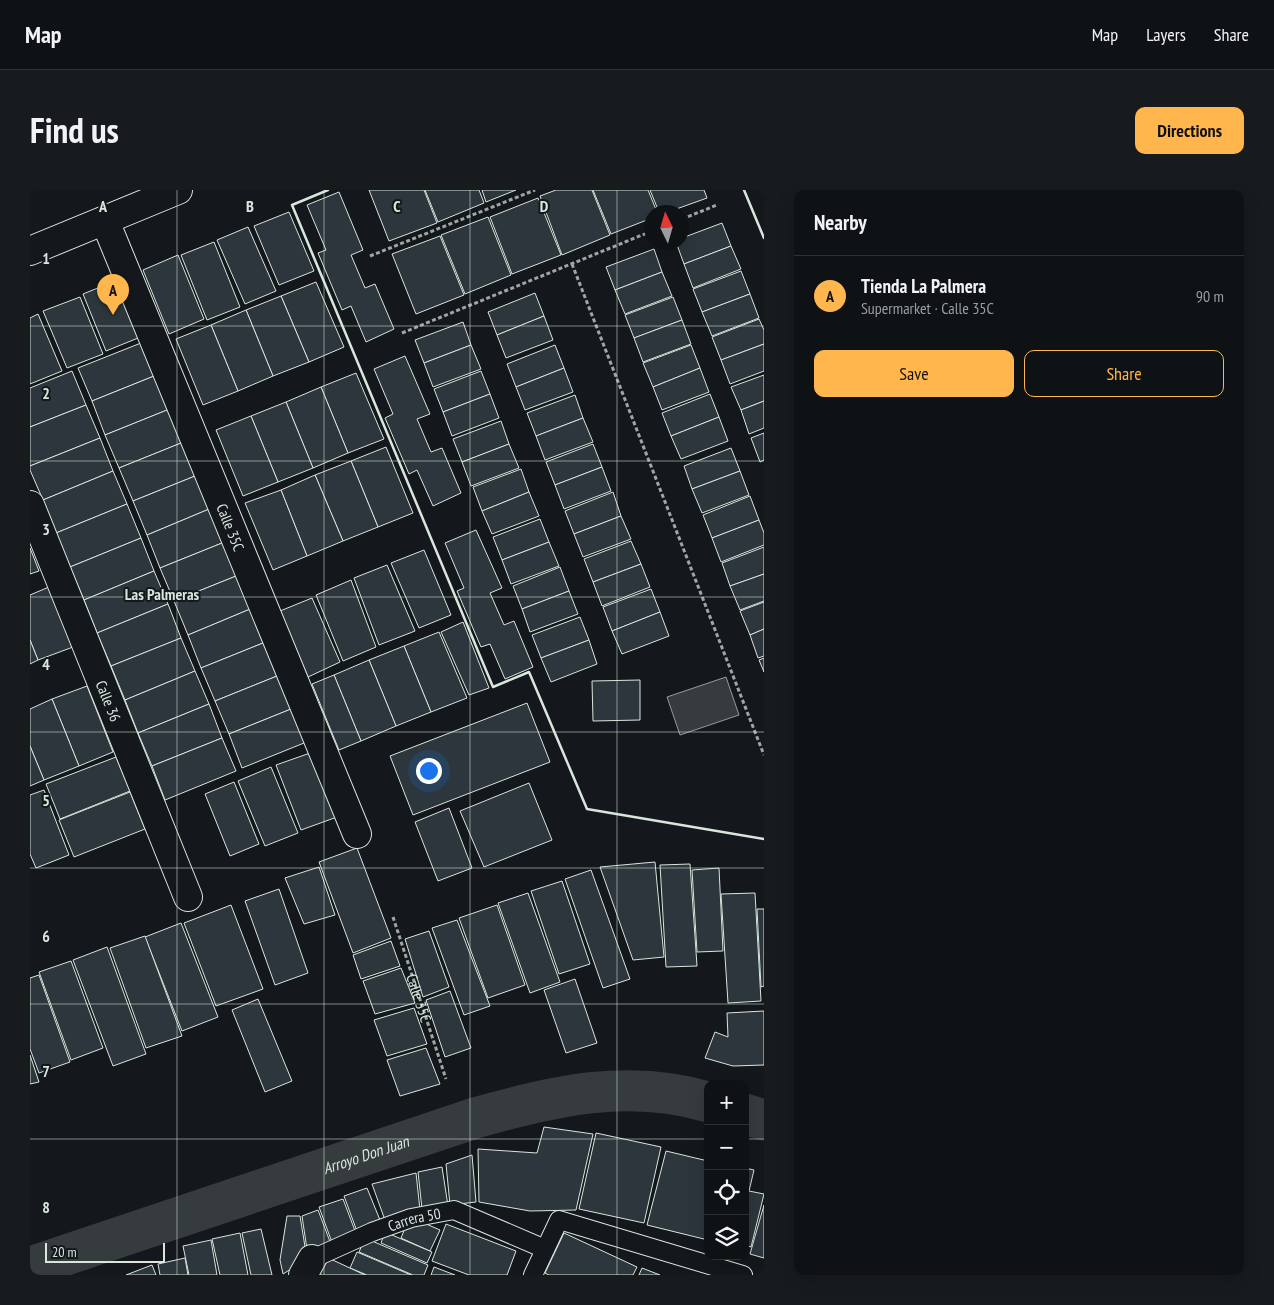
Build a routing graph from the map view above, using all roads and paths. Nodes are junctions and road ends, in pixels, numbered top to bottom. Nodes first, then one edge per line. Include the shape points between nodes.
1 (178, 190) edge
2 (535, 190) edge
3 (717, 205) dead end
4 (689, 216) edge
5 (105, 221) junction
6 (644, 235) edge
7 (30, 252) edge
8 (370, 256) dead end
9 (572, 264) junction
10 (402, 333) dead end
11 (30, 505) edge
12 (764, 755) edge
13 (357, 834) dead end
14 (188, 897) dead end
15 (393, 917) dead end
16 (446, 1079) dead end
17 (545, 1249) junction
18 (308, 1267) edge
19 (533, 1275) edge
20 (743, 1275) edge

1 - 5 street
2 - 8 path
3 - 4 path
5 - 7 street
5 - 13 street, Calle 35C
6 - 9 path
9 - 10 path
9 - 12 path
11 - 14 street, Calle 36
15 - 16 path, Calle 35C
17 - 18 lane, Carrera 50 via 454,1210 411,1218 372,1232
17 - 19 lane
17 - 20 lane via 559,1220

